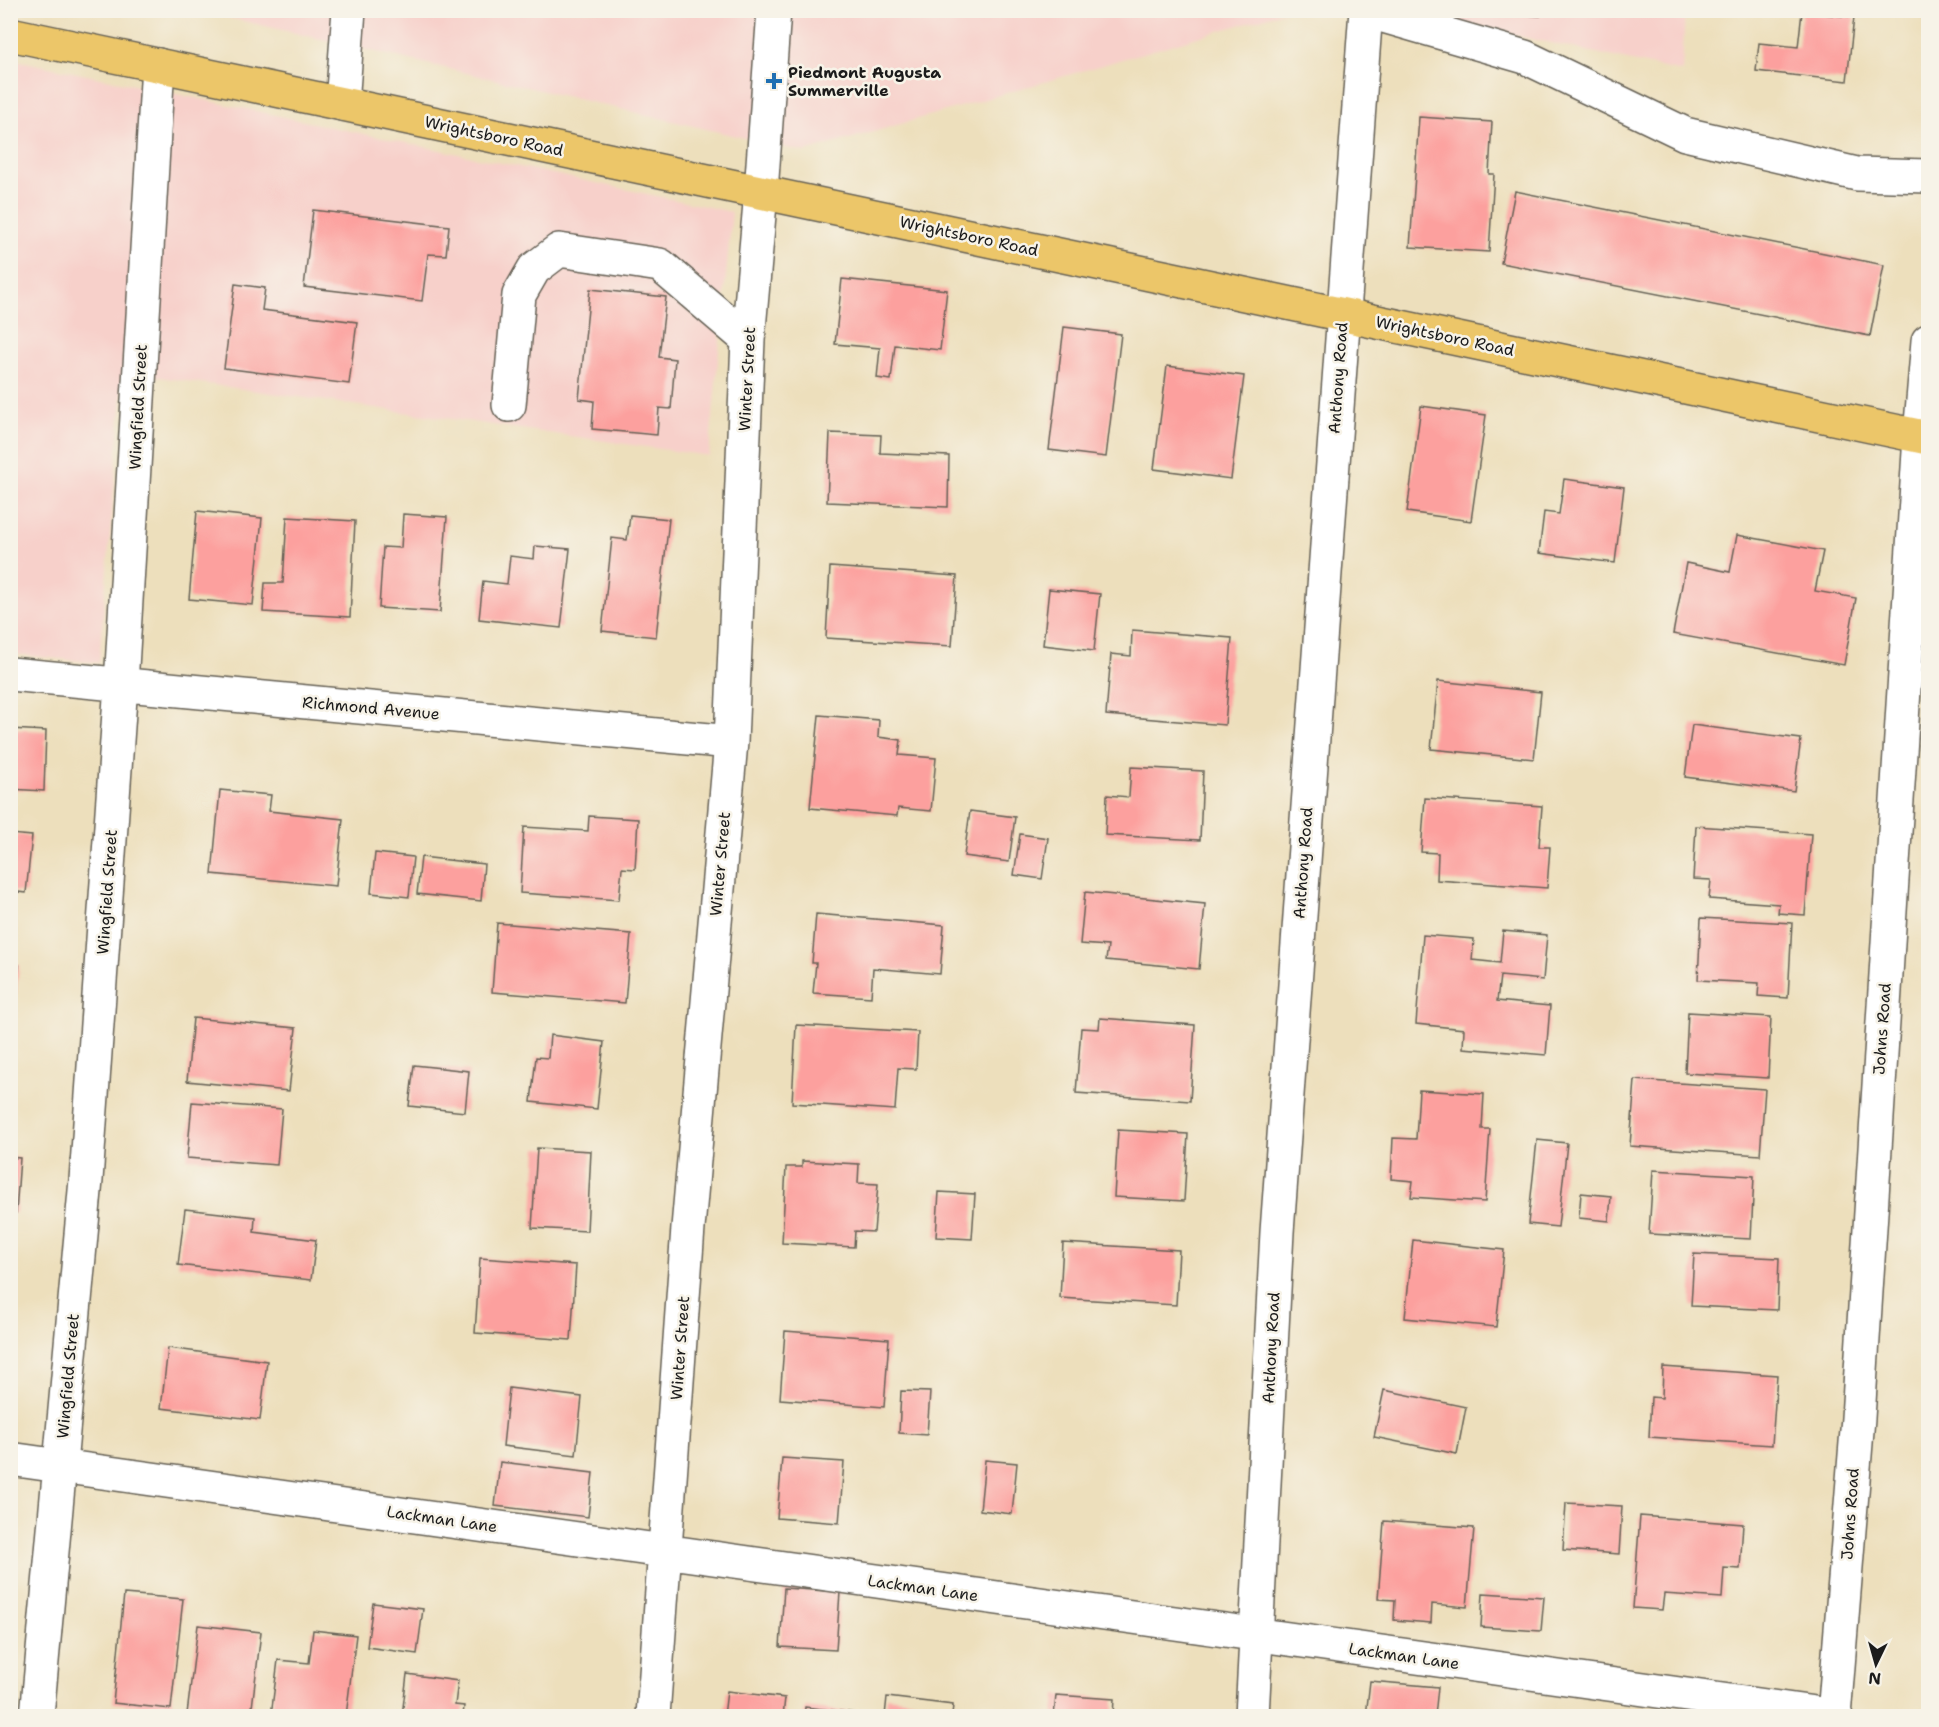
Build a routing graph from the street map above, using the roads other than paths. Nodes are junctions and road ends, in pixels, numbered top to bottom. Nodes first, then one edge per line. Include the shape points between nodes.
1 (349, 10) edge
2 (774, 10) edge
3 (1366, 11) edge
4 (10, 34) edge
5 (158, 65) junction
6 (342, 104) junction
7 (1929, 176) edge
8 (761, 192) junction
9 (1342, 315) junction
10 (748, 340) junction
11 (1929, 341) edge
12 (509, 405) dead end
13 (1924, 437) edge
14 (10, 674) edge
15 (122, 684) junction
16 (731, 742) junction
17 (10, 1459) edge
18 (60, 1466) junction
19 (665, 1550) junction
20 (1257, 1636) junction
21 (37, 1716) edge
22 (653, 1716) edge
23 (1252, 1716) edge
24 (1835, 1716) edge

1 - 6 street
2 - 8 street, Winter Street
3 - 7 street via 1525,57 1685,134 1857,174
3 - 9 street, Anthony Road
4 - 5 main road, Wrightsboro Road
5 - 6 main road, Wrightsboro Road
5 - 15 street, Wingfield Street
6 - 8 main road, Wrightsboro Road
8 - 9 main road, Wrightsboro Road
8 - 10 street, Winter Street
9 - 13 main road, Wrightsboro Road
9 - 20 street, Anthony Road via 1277,1232
10 - 12 street via 660,265 559,250 534,269 519,295
10 - 16 street, Winter Street
11 - 13 street, Johns Road
13 - 24 street, Johns Road
14 - 15 street, Richmond Avenue
15 - 16 street, Richmond Avenue
15 - 18 street, Wingfield Street via 86,1180
16 - 19 street, Winter Street via 688,1228
17 - 18 street, Lackman Lane
18 - 19 street, Lackman Lane
18 - 21 street, Wingfield Street
19 - 20 street, Lackman Lane
19 - 22 street, Winter Street
20 - 23 street, Anthony Road
20 - 24 street, Lackman Lane

